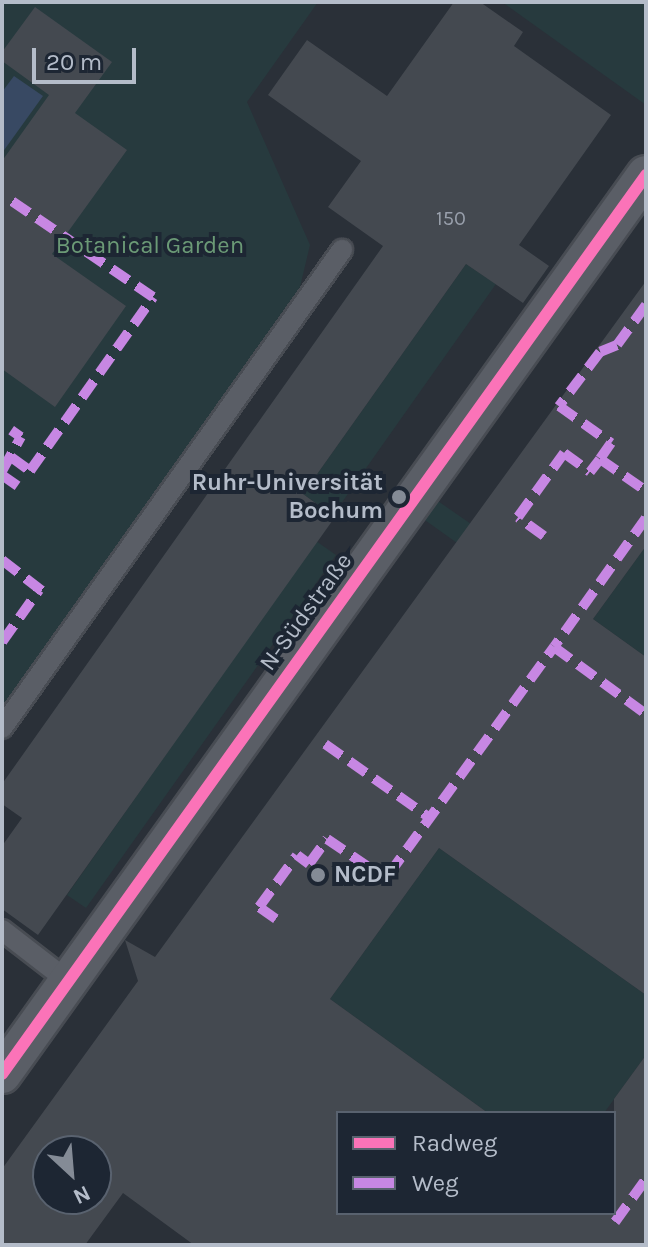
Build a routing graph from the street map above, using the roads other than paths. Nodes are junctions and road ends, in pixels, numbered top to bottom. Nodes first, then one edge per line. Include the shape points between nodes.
1 (646, 175) edge
2 (342, 250) dead end
3 (2, 728) edge
4 (2, 930) edge
5 (68, 981) junction
6 (2, 1074) edge

1 - 5 street, N-Südstraße
2 - 3 lane
4 - 5 lane
5 - 6 street, N-Südstraße

